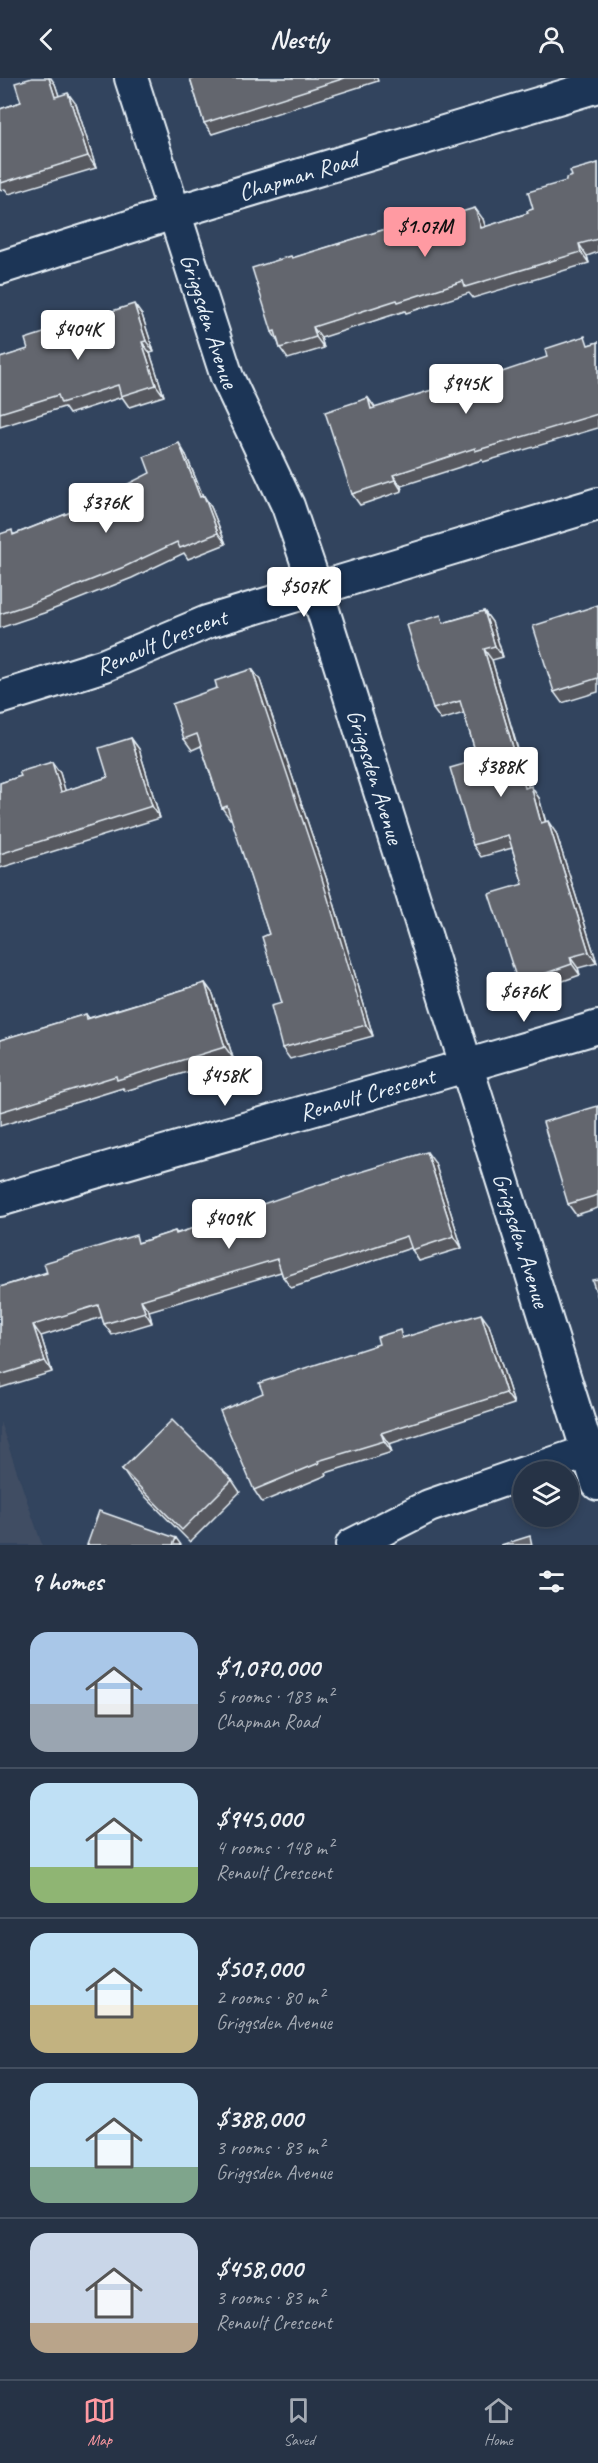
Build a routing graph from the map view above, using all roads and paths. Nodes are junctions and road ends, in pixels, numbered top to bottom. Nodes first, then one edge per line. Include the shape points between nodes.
1 (130, 78) edge
2 (598, 87) edge
3 (173, 213) junction
4 (0, 268) edge
5 (598, 504) edge
6 (316, 588) junction
7 (0, 698) edge
8 (598, 1027) edge
9 (465, 1067) junction
10 (0, 1200) edge
11 (593, 1450) edge
12 (560, 1461) edge
13 (513, 1477) edge
14 (598, 1484) edge
15 (352, 1545) edge

1 - 3 street, Griggsden Avenue
2 - 3 street, Chapman Road
3 - 4 street, Chapman Road
3 - 6 street, Griggsden Avenue via 227,377 288,506
5 - 6 street, Renault Crescent
6 - 7 street, Renault Crescent via 207,622 105,665
6 - 9 street, Griggsden Avenue
8 - 9 street, Renault Crescent
9 - 10 street, Renault Crescent
9 - 11 street, Griggsden Avenue
11 - 12 street
11 - 14 street, Griggsden Avenue
13 - 15 street via 429,1506

